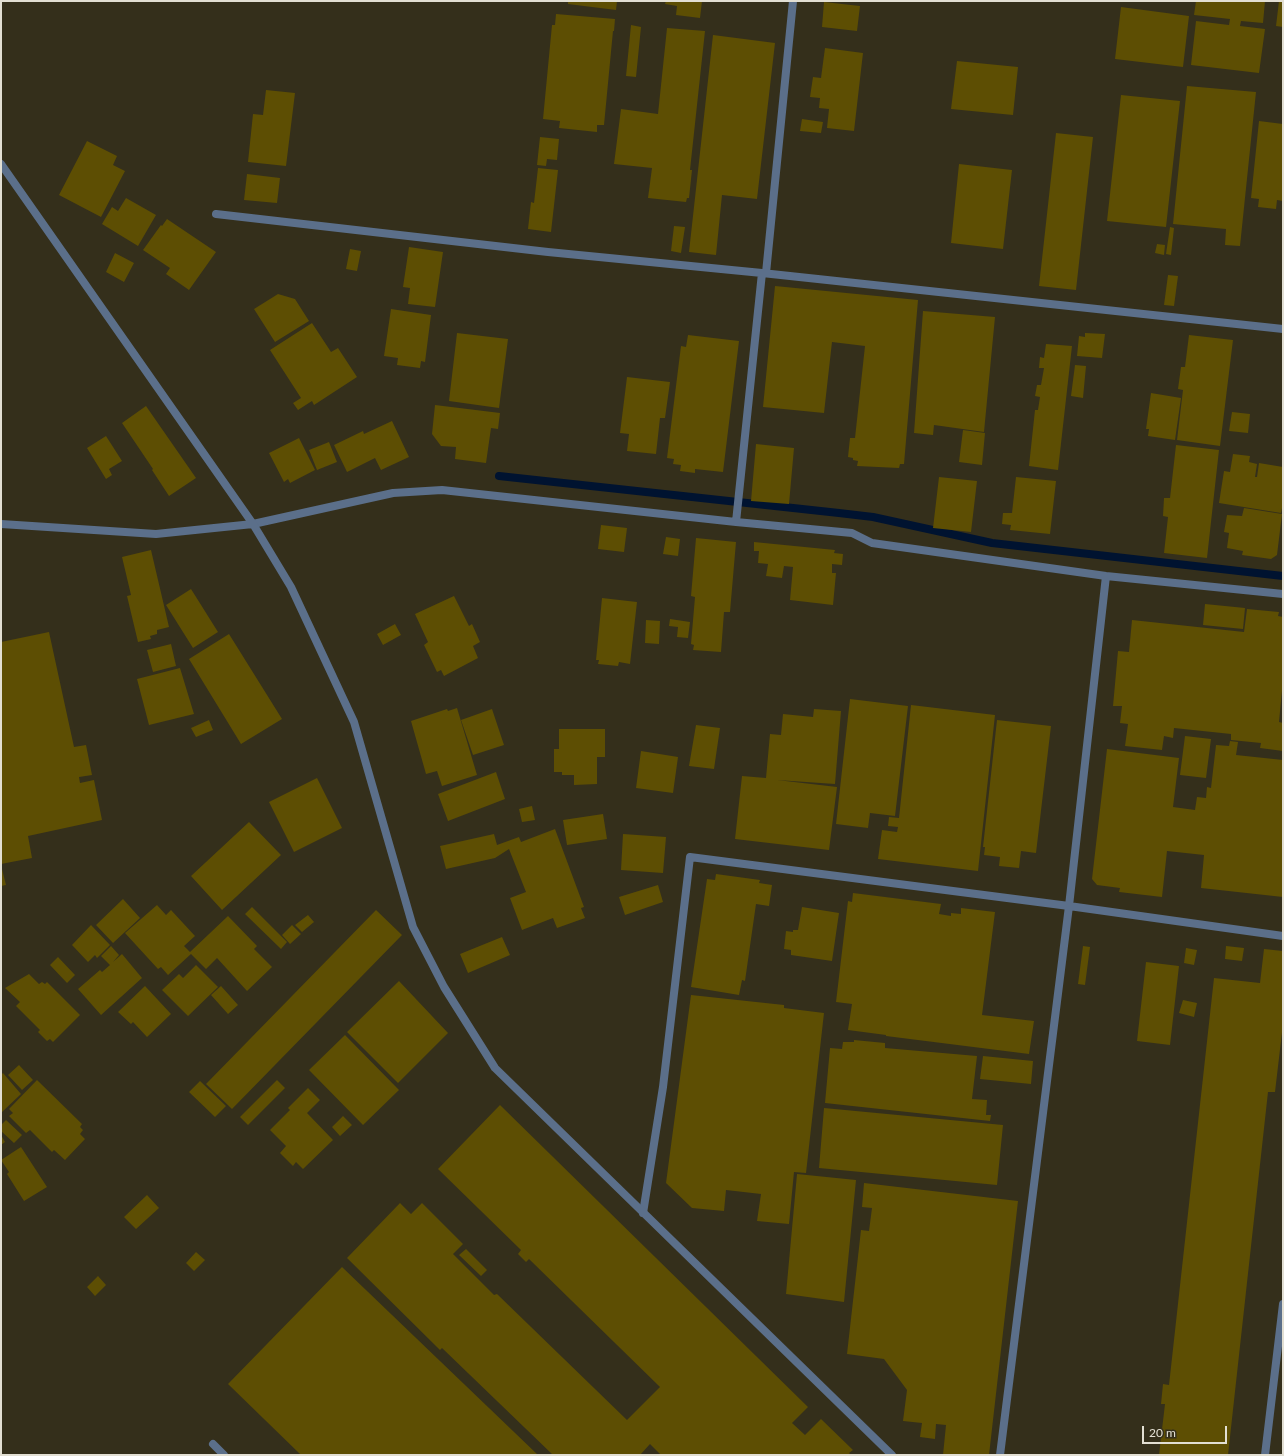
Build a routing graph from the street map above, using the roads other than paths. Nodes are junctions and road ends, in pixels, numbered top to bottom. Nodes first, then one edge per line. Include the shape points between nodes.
1 (793, 1) edge
2 (1, 164) edge
3 (216, 214) dead end
4 (764, 273) junction
5 (1283, 329) edge
6 (736, 522) junction
7 (1, 524) edge
8 (253, 524) junction
9 (1106, 576) junction
10 (1283, 594) edge
11 (1069, 906) junction
12 (1283, 936) edge
13 (643, 1213) junction
14 (1283, 1304) edge
15 (213, 1444) dead end
16 (224, 1455) edge
17 (892, 1455) edge
18 (1000, 1455) edge
19 (1265, 1455) edge

1 - 4 street
2 - 8 street
3 - 4 street via 548,252
4 - 5 street
4 - 6 street
6 - 8 street via 442,490 393,494
6 - 9 street via 852,533 872,543
7 - 8 street via 156,534
8 - 13 street via 291,587 354,722 413,927 444,987 495,1068
9 - 10 street
9 - 11 street
11 - 12 street
11 - 13 street via 690,858 662,1087
11 - 18 street
13 - 17 street
14 - 19 street
15 - 16 street

